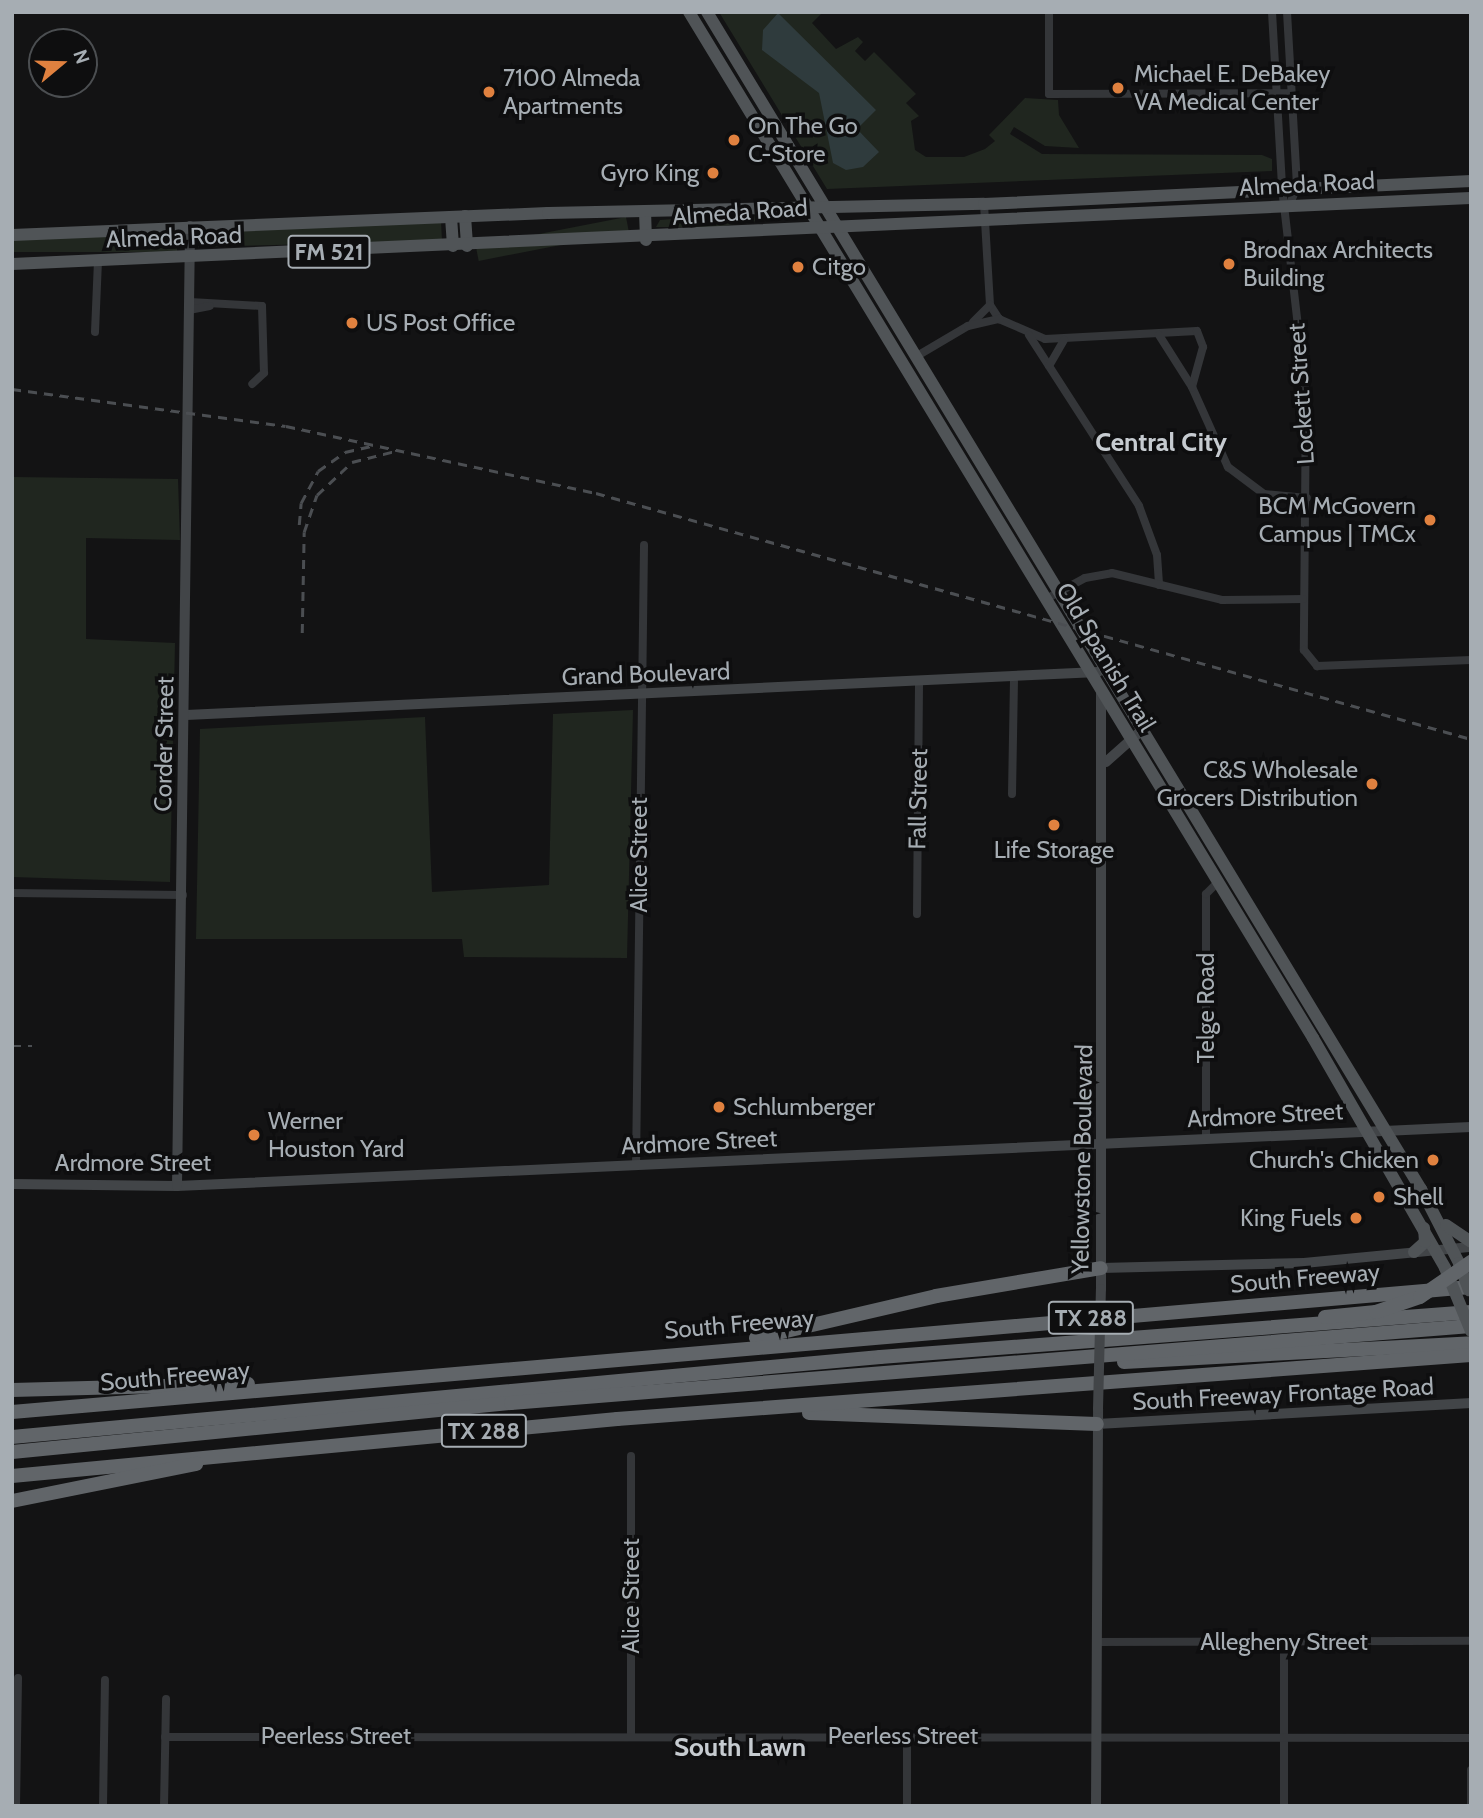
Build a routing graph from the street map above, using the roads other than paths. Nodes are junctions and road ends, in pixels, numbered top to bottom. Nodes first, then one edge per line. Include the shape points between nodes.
1 (689, 12) edge
2 (707, 12) edge
3 (1049, 12) edge
4 (1272, 12) edge
5 (1287, 12) edge
6 (750, 83) junction
7 (738, 93) junction
8 (1290, 93) junction
9 (1276, 94) junction
10 (1471, 181) edge
11 (1297, 187) junction
12 (1282, 188) junction
13 (1471, 198) edge
14 (984, 204) junction
15 (1289, 206) junction
16 (811, 208) junction
17 (829, 209) junction
18 (645, 211) junction
19 (465, 216) junction
20 (451, 217) junction
21 (985, 221) junction
22 (190, 226) junction
23 (839, 226) junction
24 (822, 227) junction
25 (12, 235) edge
26 (646, 240) junction
27 (453, 246) junction
28 (467, 246) junction
29 (190, 257) junction
30 (98, 261) junction
31 (12, 264) edge
32 (990, 301) junction
33 (193, 305) junction
34 (210, 306) junction
35 (894, 318) junction
36 (999, 319) junction
37 (881, 325) junction
38 (968, 326) junction
39 (94, 332) dead end
40 (1029, 335) junction
41 (1159, 335) junction
42 (1064, 340) junction
43 (917, 356) junction
44 (904, 364) junction
45 (1049, 367) junction
46 (252, 384) dead end
47 (1192, 387) junction
48 (943, 399) junction
49 (931, 408) junction
50 (999, 491) junction
51 (1307, 498) junction
52 (986, 500) junction
53 (644, 544) dead end
54 (1159, 585) junction
55 (1059, 591) junction
56 (1046, 599) junction
57 (1303, 599) junction
58 (1471, 660) edge
59 (1108, 671) junction
60 (1091, 673) junction
61 (1014, 677) junction
62 (919, 683) junction
63 (1101, 690) junction
64 (643, 695) junction
65 (186, 715) junction
66 (1143, 729) junction
67 (1130, 737) junction
68 (1105, 765) junction
69 (1172, 778) junction
70 (1159, 786) junction
71 (1012, 794) dead end
72 (1222, 859) junction
73 (1209, 867) junction
74 (1218, 882) junction
75 (12, 893) edge
76 (183, 895) junction
77 (917, 914) dead end
78 (1265, 931) junction
79 (1253, 939) junction
80 (1326, 1031) junction
81 (1313, 1038) junction
82 (1471, 1126) edge
83 (1386, 1131) junction
84 (1369, 1132) junction
85 (1206, 1139) junction
86 (1105, 1144) junction
87 (636, 1166) junction
88 (12, 1184) edge
89 (177, 1186) junction
90 (1434, 1210) junction
91 (1421, 1217) junction
92 (1471, 1245) edge
93 (1453, 1249) junction
94 (1438, 1250) junction
95 (1415, 1252) junction
96 (1465, 1263) edge
97 (1101, 1268) junction
98 (1471, 1287) edge
99 (1471, 1295) edge
100 (1471, 1312) edge
101 (1471, 1329) edge
102 (1471, 1343) edge
103 (711, 1348) junction
104 (1471, 1355) edge
105 (881, 1364) junction
106 (365, 1381) junction
107 (12, 1390) edge
108 (1471, 1403) edge
109 (12, 1412) edge
110 (717, 1412) junction
111 (1097, 1416) junction
112 (12, 1437) edge
113 (12, 1452) edge
114 (252, 1452) junction
115 (631, 1457) dead end
116 (12, 1476) edge
117 (12, 1501) edge
118 (1471, 1640) edge
119 (1096, 1642) junction
120 (1284, 1642) junction
121 (18, 1678) dead end
122 (105, 1680) dead end
123 (166, 1699) dead end
124 (631, 1736) junction
125 (906, 1736) junction
126 (1096, 1736) junction
127 (1285, 1736) junction
128 (165, 1737) junction
129 (1471, 1738) edge
130 (1471, 1770) edge
131 (16, 1806) edge
132 (103, 1806) edge
133 (164, 1806) edge
134 (906, 1806) edge
135 (1096, 1806) edge
136 (1284, 1806) edge
137 (1471, 1806) edge

1 - 7 main road, Old Spanish Trail
2 - 6 main road, Old Spanish Trail
3 - 9 street via 1049,94
4 - 9 street
5 - 8 street
6 - 7 main road
6 - 17 main road, Old Spanish Trail
7 - 16 main road, Old Spanish Trail
8 - 9 street
8 - 11 street
9 - 12 street
10 - 11 main road, Almeda Road
11 - 12 main road, Almeda Road
11 - 15 street
12 - 14 main road, Almeda Road
12 - 15 street
13 - 15 main road, Almeda Road
14 - 17 main road, Almeda Road
14 - 21 street
15 - 21 main road, Almeda Road
15 - 51 street, Lockett Street via 1306,397
16 - 17 main road, Almeda Road / FM 521
16 - 18 main road, Almeda Road / FM 521
16 - 24 main road, Old Spanish Trail
17 - 23 main road, Old Spanish Trail
18 - 19 main road, Almeda Road / FM 521
18 - 26 main road
19 - 20 main road, Almeda Road / FM 521
19 - 28 main road
20 - 22 main road, Almeda Road / FM 521
20 - 27 main road
21 - 23 main road, Almeda Road
21 - 32 street
22 - 25 main road, Almeda Road / FM 521
22 - 29 street, Corder Street
23 - 24 main road, Almeda Road / FM 521
23 - 35 main road, Old Spanish Trail
24 - 26 main road, Almeda Road / FM 521
24 - 37 main road, Old Spanish Trail
26 - 28 main road, Almeda Road / FM 521
27 - 28 main road, Almeda Road / FM 521
27 - 29 main road, Almeda Road / FM 521
29 - 30 main road, Almeda Road / FM 521
29 - 33 street, Corder Street
30 - 31 main road, Almeda Road / FM 521
30 - 39 street
32 - 36 street
32 - 38 street
33 - 34 street
33 - 34 street
33 - 65 street, Corder Street
34 - 46 street via 262,306 264,367
35 - 37 main road
35 - 43 main road, Old Spanish Trail
36 - 38 street
36 - 40 street
37 - 44 main road, Old Spanish Trail
38 - 43 street
40 - 42 street
40 - 45 street
41 - 42 street
41 - 47 street
41 - 47 street via 1188,328 1202,338
42 - 45 street
43 - 44 main road
43 - 48 main road, Old Spanish Trail
44 - 49 main road, Old Spanish Trail
45 - 54 street via 1139,506 1157,555
47 - 51 street via 1238,479 1264,494
48 - 49 main road
48 - 50 main road, Old Spanish Trail
49 - 52 main road, Old Spanish Trail
50 - 52 main road
50 - 55 main road, Old Spanish Trail
51 - 57 street, Lockett Street
52 - 56 main road, Old Spanish Trail
53 - 64 street, Alice Street
54 - 55 street via 1112,573
54 - 57 street via 1222,600
55 - 56 street
55 - 59 main road, Old Spanish Trail
56 - 60 main road, Old Spanish Trail
57 - 58 street, Lockett Street via 1304,650 1311,663
59 - 60 street, Grand Boulevard
59 - 66 main road, Old Spanish Trail
60 - 61 street, Grand Boulevard
60 - 63 main road, Old Spanish Trail
61 - 62 street, Grand Boulevard
61 - 71 street
62 - 64 street, Grand Boulevard
62 - 77 street, Fall Street
63 - 67 main road, Old Spanish Trail
63 - 68 street, Yellowstone Boulevard
64 - 65 street, Grand Boulevard
64 - 87 street, Alice Street
65 - 76 street, Corder Street
66 - 67 street
66 - 69 main road, Old Spanish Trail
67 - 68 street
67 - 70 main road, Old Spanish Trail
68 - 86 street, Yellowstone Boulevard
69 - 70 main road
69 - 72 main road, Old Spanish Trail
70 - 73 main road, Old Spanish Trail
72 - 73 main road
72 - 78 main road, Old Spanish Trail
73 - 74 main road, Old Spanish Trail
74 - 79 main road, Old Spanish Trail
74 - 85 street, Telge Road via 1206,894
75 - 76 street
76 - 89 street, Corder Street
78 - 79 main road
78 - 80 main road, Old Spanish Trail
79 - 81 main road, Old Spanish Trail
80 - 81 main road
80 - 83 main road, Old Spanish Trail
81 - 84 main road, Old Spanish Trail
82 - 83 street, Ardmore Street
83 - 84 street, Ardmore Street
83 - 90 main road, Old Spanish Trail
84 - 85 street, Ardmore Street
84 - 91 main road, Old Spanish Trail
85 - 86 street, Ardmore Street
86 - 87 street, Ardmore Street
86 - 97 street, Yellowstone Boulevard
87 - 89 street, Ardmore Street
88 - 89 street, Ardmore Street
90 - 92 main road
90 - 93 main road, Old Spanish Trail
91 - 94 main road, Old Spanish Trail
91 - 95 main road via 1425,1242
92 - 93 street
93 - 94 street
93 - 96 main road, Old Spanish Trail
94 - 95 street
94 - 101 main road, Old Spanish Trail, bridge
95 - 97 street
96 - 99 main road, Old Spanish Trail, bridge
96 - 105 highway, bridge via 1420,1297 1376,1312 1129,1329
97 - 103 highway via 949,1293
97 - 111 street, Yellowstone Boulevard, bridge
98 - 103 highway, South Freeway / TX 288
100 - 105 highway
101 - 105 highway
102 - 105 highway via 1335,1352
103 - 106 highway, South Freeway / TX 288
104 - 110 highway, TX 288
105 - 112 highway
105 - 113 highway
106 - 107 highway
106 - 109 highway, South Freeway / TX 288
108 - 111 street, South Freeway Frontage Road
110 - 111 highway
110 - 114 highway, TX 288
111 - 119 street, Yellowstone Boulevard
114 - 116 highway, TX 288
114 - 117 highway
115 - 124 street, Alice Street
118 - 120 street, Allegheny Street
119 - 120 street, Allegheny Street
119 - 126 street, Yellowstone Boulevard
120 - 127 street
121 - 131 street
122 - 132 street
123 - 128 street
124 - 125 street, Peerless Street
124 - 128 street, Peerless Street
125 - 126 street, Peerless Street
125 - 134 street
126 - 127 street, Peerless Street
126 - 135 street, Yellowstone Boulevard
127 - 129 street, Peerless Street
127 - 136 street
128 - 133 street
130 - 137 street

